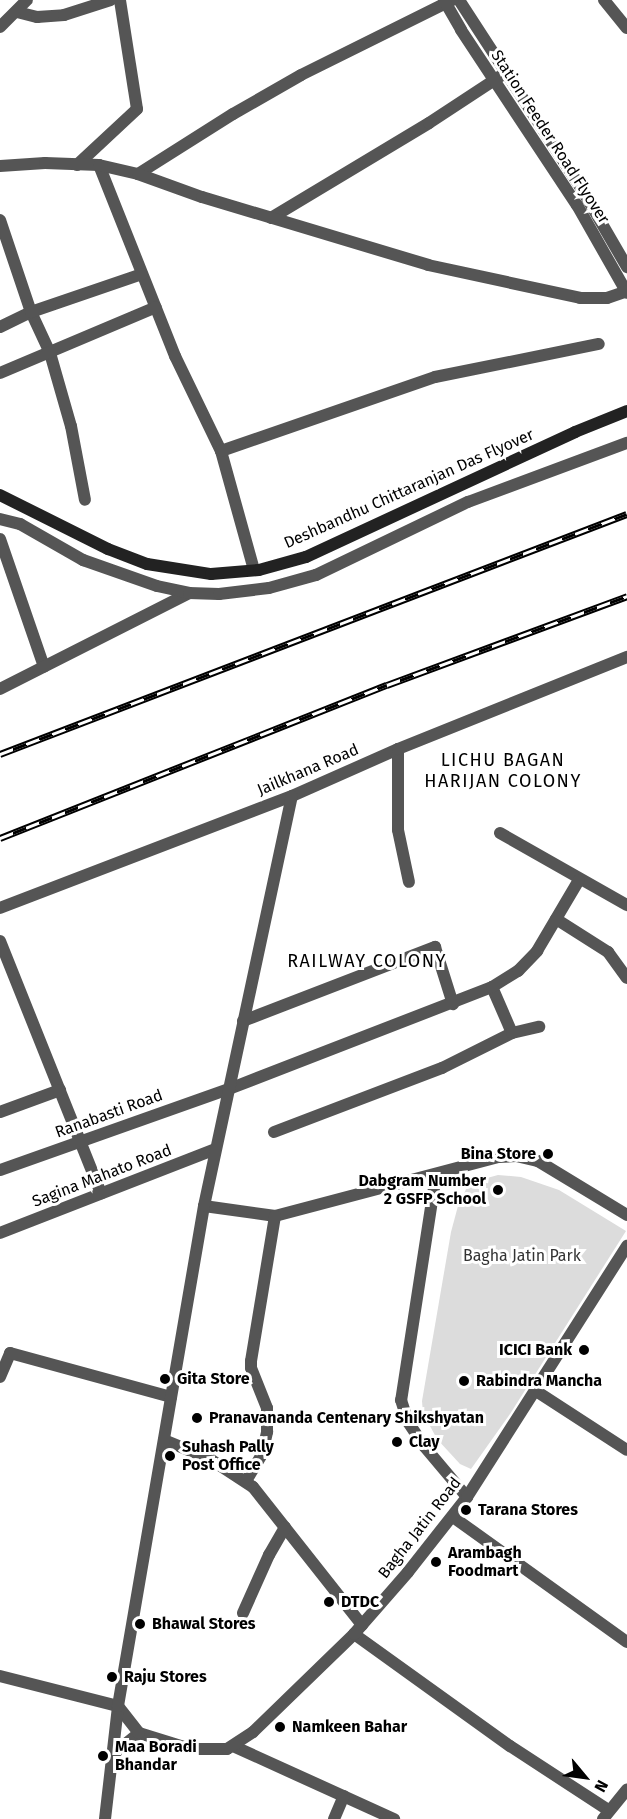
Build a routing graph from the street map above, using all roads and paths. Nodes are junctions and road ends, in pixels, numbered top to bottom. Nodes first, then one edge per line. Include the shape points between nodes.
1 (27, 0) edge
2 (111, 0) edge
3 (120, 0) edge
4 (459, 0) edge
5 (604, 0) edge
6 (445, 1) edge
7 (17, 12) junction
8 (0, 27) edge
9 (627, 28) edge
10 (505, 72) junction
11 (491, 82) junction
12 (77, 165) junction
13 (99, 165) junction
14 (0, 166) edge
15 (138, 174) junction
16 (271, 218) junction
17 (0, 220) edge
18 (627, 267) edge
19 (142, 274) junction
20 (625, 293) edge
21 (156, 307) junction
22 (31, 312) junction
23 (0, 327) edge
24 (599, 344) dead end
25 (50, 353) junction
26 (0, 373) edge
27 (627, 411) edge
28 (627, 442) edge
29 (221, 451) junction
30 (0, 495) edge
31 (85, 500) dead end
32 (0, 519) edge
33 (0, 539) edge
34 (253, 566) dead end
35 (189, 593) junction
36 (627, 657) edge
37 (44, 667) junction
38 (0, 689) edge
39 (398, 749) junction
40 (292, 796) junction
41 (500, 833) dead end
42 (579, 880) junction
43 (409, 882) dead end
44 (627, 905) edge
45 (0, 908) edge
46 (556, 919) junction
47 (0, 941) edge
48 (627, 978) edge
49 (492, 987) junction
50 (453, 1004) junction
51 (243, 1021) junction
52 (539, 1027) dead end
53 (512, 1033) junction
54 (229, 1089) junction
55 (60, 1090) junction
56 (0, 1112) edge
57 (274, 1132) dead end
58 (81, 1143) junction
59 (215, 1149) junction
60 (0, 1170) edge
61 (436, 1175) junction
62 (101, 1194) junction
63 (204, 1206) junction
64 (627, 1215) edge
65 (275, 1216) junction
66 (0, 1233) edge
67 (627, 1246) edge
68 (0, 1377) edge
69 (536, 1391) junction
70 (171, 1397) junction
71 (164, 1440) junction
72 (627, 1450) edge
73 (246, 1481) junction
74 (467, 1497) junction
75 (453, 1517) junction
76 (285, 1527) junction
77 (243, 1612) dead end
78 (358, 1629) junction
79 (627, 1642) edge
80 (0, 1676) edge
81 (118, 1706) junction
82 (139, 1733) junction
83 (233, 1746) junction
84 (112, 1755) junction
85 (624, 1795) edge
86 (344, 1796) junction
87 (605, 1814) edge
88 (106, 1819) edge
89 (334, 1819) edge
90 (394, 1819) edge

1 - 7 street
2 - 7 street via 64,15 37,17
3 - 12 street via 137,109
4 - 10 street
5 - 9 street
6 - 11 street
6 - 15 street via 301,75
6 - 20 street, Station Feeder Road Flyover via 577,205
7 - 8 street
10 - 11 street
10 - 18 street via 580,186
11 - 16 street
11 - 20 street
12 - 13 street
12 - 14 street
13 - 15 street
13 - 19 street
15 - 16 street
16 - 20 street via 428,265 560,295 594,300
17 - 22 street
19 - 21 street
19 - 22 street
21 - 25 street
21 - 29 street
22 - 23 street
22 - 25 street
24 - 29 street via 435,377
25 - 26 street
25 - 31 street via 71,426
27 - 30 main road, Deshbandhu Chittaranjan Das Flyover via 313,554 259,570 211,574 147,564
28 - 35 street via 468,502 292,584 219,594
29 - 34 street
32 - 35 street via 20,524 83,560 117,574
33 - 37 street
35 - 37 street
36 - 39 street, Jailkhana Road
37 - 38 street
39 - 40 street, Jailkhana Road
39 - 43 street via 398,830
40 - 45 street, Jailkhana Road
40 - 51 street
41 - 42 street
42 - 44 street
42 - 46 street, Ranabasti Road
46 - 48 street via 608,952
46 - 49 street, Ranabasti Road via 528,962
47 - 55 street
49 - 50 street, Ranabasti Road
49 - 53 street
50 - 51 street via 435,947
50 - 54 street, Ranabasti Road
51 - 54 street
52 - 53 street
53 - 57 street via 442,1068
54 - 58 street, Ranabasti Road
54 - 59 street
55 - 56 street
55 - 58 street
58 - 60 street, Ranabasti Road
58 - 62 street
59 - 62 street, Sagina Mahato Road
59 - 63 street
61 - 64 street via 499,1157 526,1157
61 - 65 street
61 - 74 street via 401,1400 423,1446
62 - 66 street, Sagina Mahato Road
63 - 65 street
63 - 70 street
65 - 73 street via 251,1361 267,1408 267,1432 262,1454
67 - 69 street, Bagha Jatin Road
68 - 70 street via 10,1353
69 - 72 street
69 - 74 street, Bagha Jatin Road
70 - 71 street
71 - 73 street via 193,1451
71 - 81 street
73 - 76 street
74 - 75 street, Bagha Jatin Road
75 - 78 street, Bagha Jatin Road
75 - 79 street
76 - 77 street
76 - 78 street
78 - 83 street, Bagha Jatin Road via 253,1732
78 - 87 street
80 - 81 street
81 - 82 street
81 - 84 street
82 - 83 street, Bagha Jatin Road via 191,1749 219,1751
82 - 84 street
83 - 86 street
84 - 88 street
85 - 87 street
86 - 89 street
86 - 90 street

